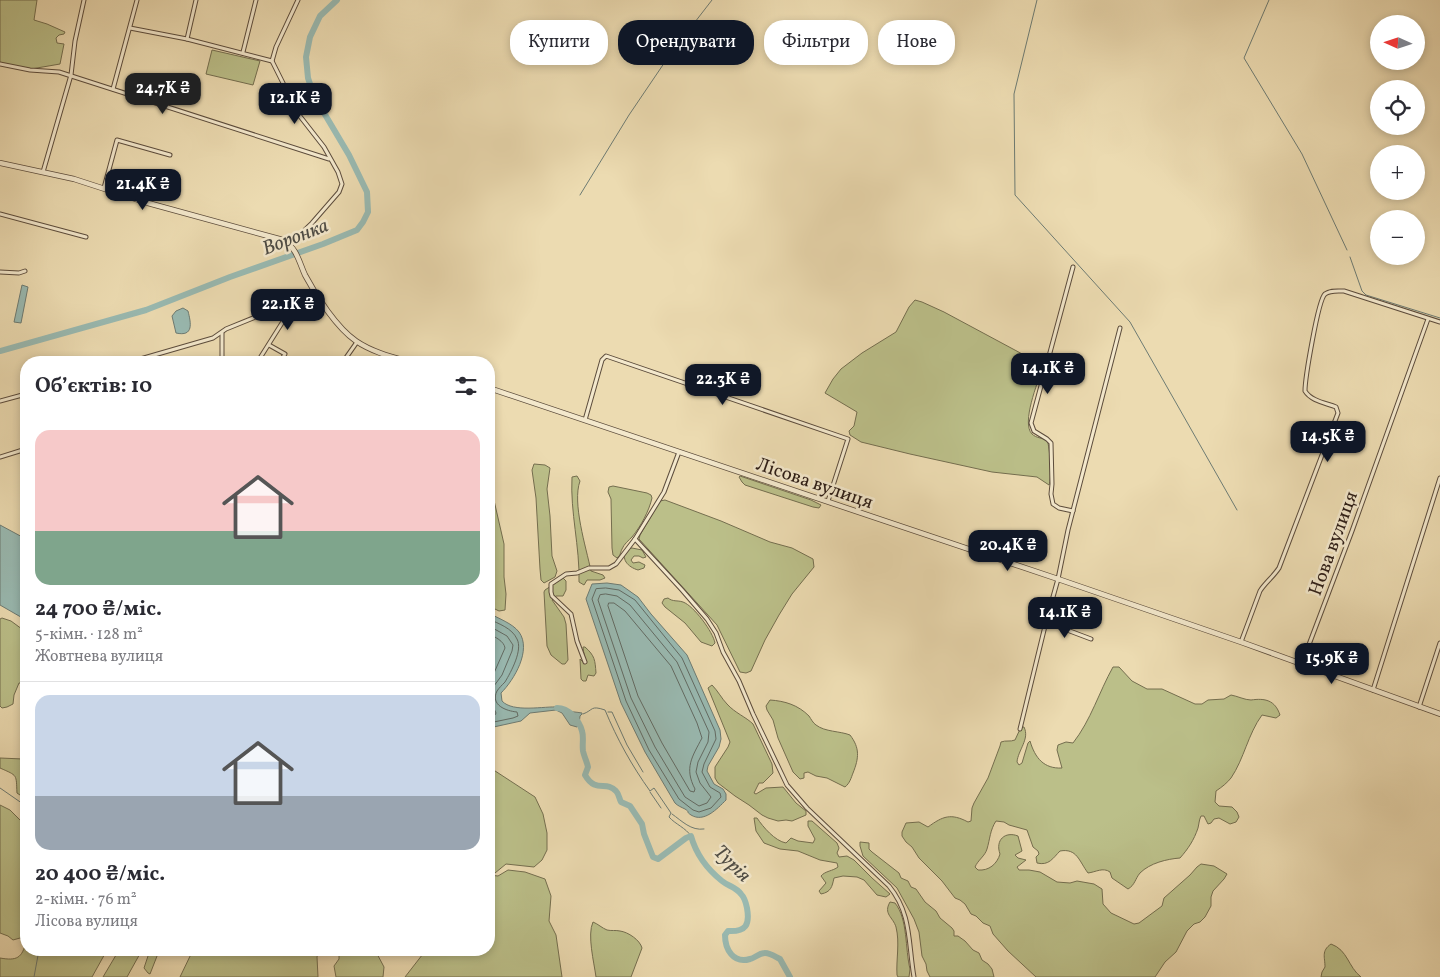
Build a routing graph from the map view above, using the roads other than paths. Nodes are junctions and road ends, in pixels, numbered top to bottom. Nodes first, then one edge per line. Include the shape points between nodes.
1 (84, 0) edge
2 (137, 0) edge
3 (196, 0) edge
4 (256, 0) edge
5 (298, 0) edge
6 (130, 28) junction
7 (187, 40) junction
8 (243, 52) junction
9 (272, 60) junction
10 (0, 64) edge
11 (71, 75) junction
12 (113, 89) junction
13 (170, 155) dead end
14 (329, 159) junction
15 (0, 163) edge
16 (43, 172) junction
17 (104, 188) junction
18 (0, 214) edge
19 (86, 237) dead end
20 (290, 244) junction
21 (1073, 268) dead end
22 (25, 271) dead end
23 (0, 272) edge
24 (314, 291) junction
25 (307, 296) junction
26 (1428, 318) junction
27 (1440, 322) edge
28 (1120, 328) dead end
29 (222, 333) junction
30 (357, 342) junction
31 (269, 345) junction
32 (151, 356) edge
33 (222, 356) edge
34 (261, 356) edge
35 (284, 356) edge
36 (347, 356) edge
37 (389, 356) edge
38 (495, 390) edge
39 (20, 396) edge
40 (0, 401) edge
41 (585, 420) junction
42 (20, 451) edge
43 (679, 452) junction
44 (0, 457) edge
45 (1440, 478) edge
46 (828, 502) junction
47 (1073, 511) junction
48 (635, 539) junction
49 (1058, 579) junction
50 (1046, 622) junction
51 (1091, 639) dead end
52 (1241, 642) junction
53 (1440, 643) edge
54 (584, 662) dead end
55 (1302, 663) junction
56 (1373, 690) junction
57 (1419, 707) junction
58 (1440, 714) edge
59 (1020, 728) dead end
60 (914, 977) edge

1 - 11 street
2 - 6 street
3 - 7 street
4 - 8 street
5 - 9 street
6 - 7 street
6 - 12 street
7 - 8 street
8 - 9 street
9 - 14 street via 299,115 318,138
10 - 11 street
11 - 12 street
11 - 16 street
12 - 14 street
13 - 17 street via 117,140
14 - 20 street via 338,172 341,189
15 - 16 street
16 - 17 street
17 - 20 street
18 - 19 street
20 - 24 street
21 - 47 street via 1031,423 1036,434 1050,443 1053,504
22 - 23 street
24 - 25 street
24 - 30 street
25 - 29 street
25 - 31 street via 282,323
26 - 27 street
26 - 52 street via 1344,291 1334,290 1321,299 1305,387 1307,395 1336,407 1338,412 1279,568 1260,591
26 - 55 street, Нова вулиця
28 - 47 street
29 - 32 street
29 - 33 street
30 - 36 street
30 - 37 street
31 - 34 street
31 - 35 street
38 - 41 street, Лісова вулиця
39 - 40 street
41 - 43 street, Лісова вулиця
41 - 46 street via 602,360 606,356 848,439
42 - 44 street
43 - 46 street, Лісова вулиця
43 - 48 street via 664,492
45 - 56 street
46 - 49 street, Лісова вулиця
47 - 49 street
48 - 54 street via 612,567 566,574 551,584 552,596 571,614
48 - 60 street via 716,633 788,785 804,806 897,896 907,924
49 - 50 street
49 - 52 street, Лісова вулиця
50 - 51 street
50 - 59 street
52 - 55 street, Лісова вулиця
53 - 57 street
55 - 56 street, Лісова вулиця
56 - 57 street, Лісова вулиця
57 - 58 street, Лісова вулиця

